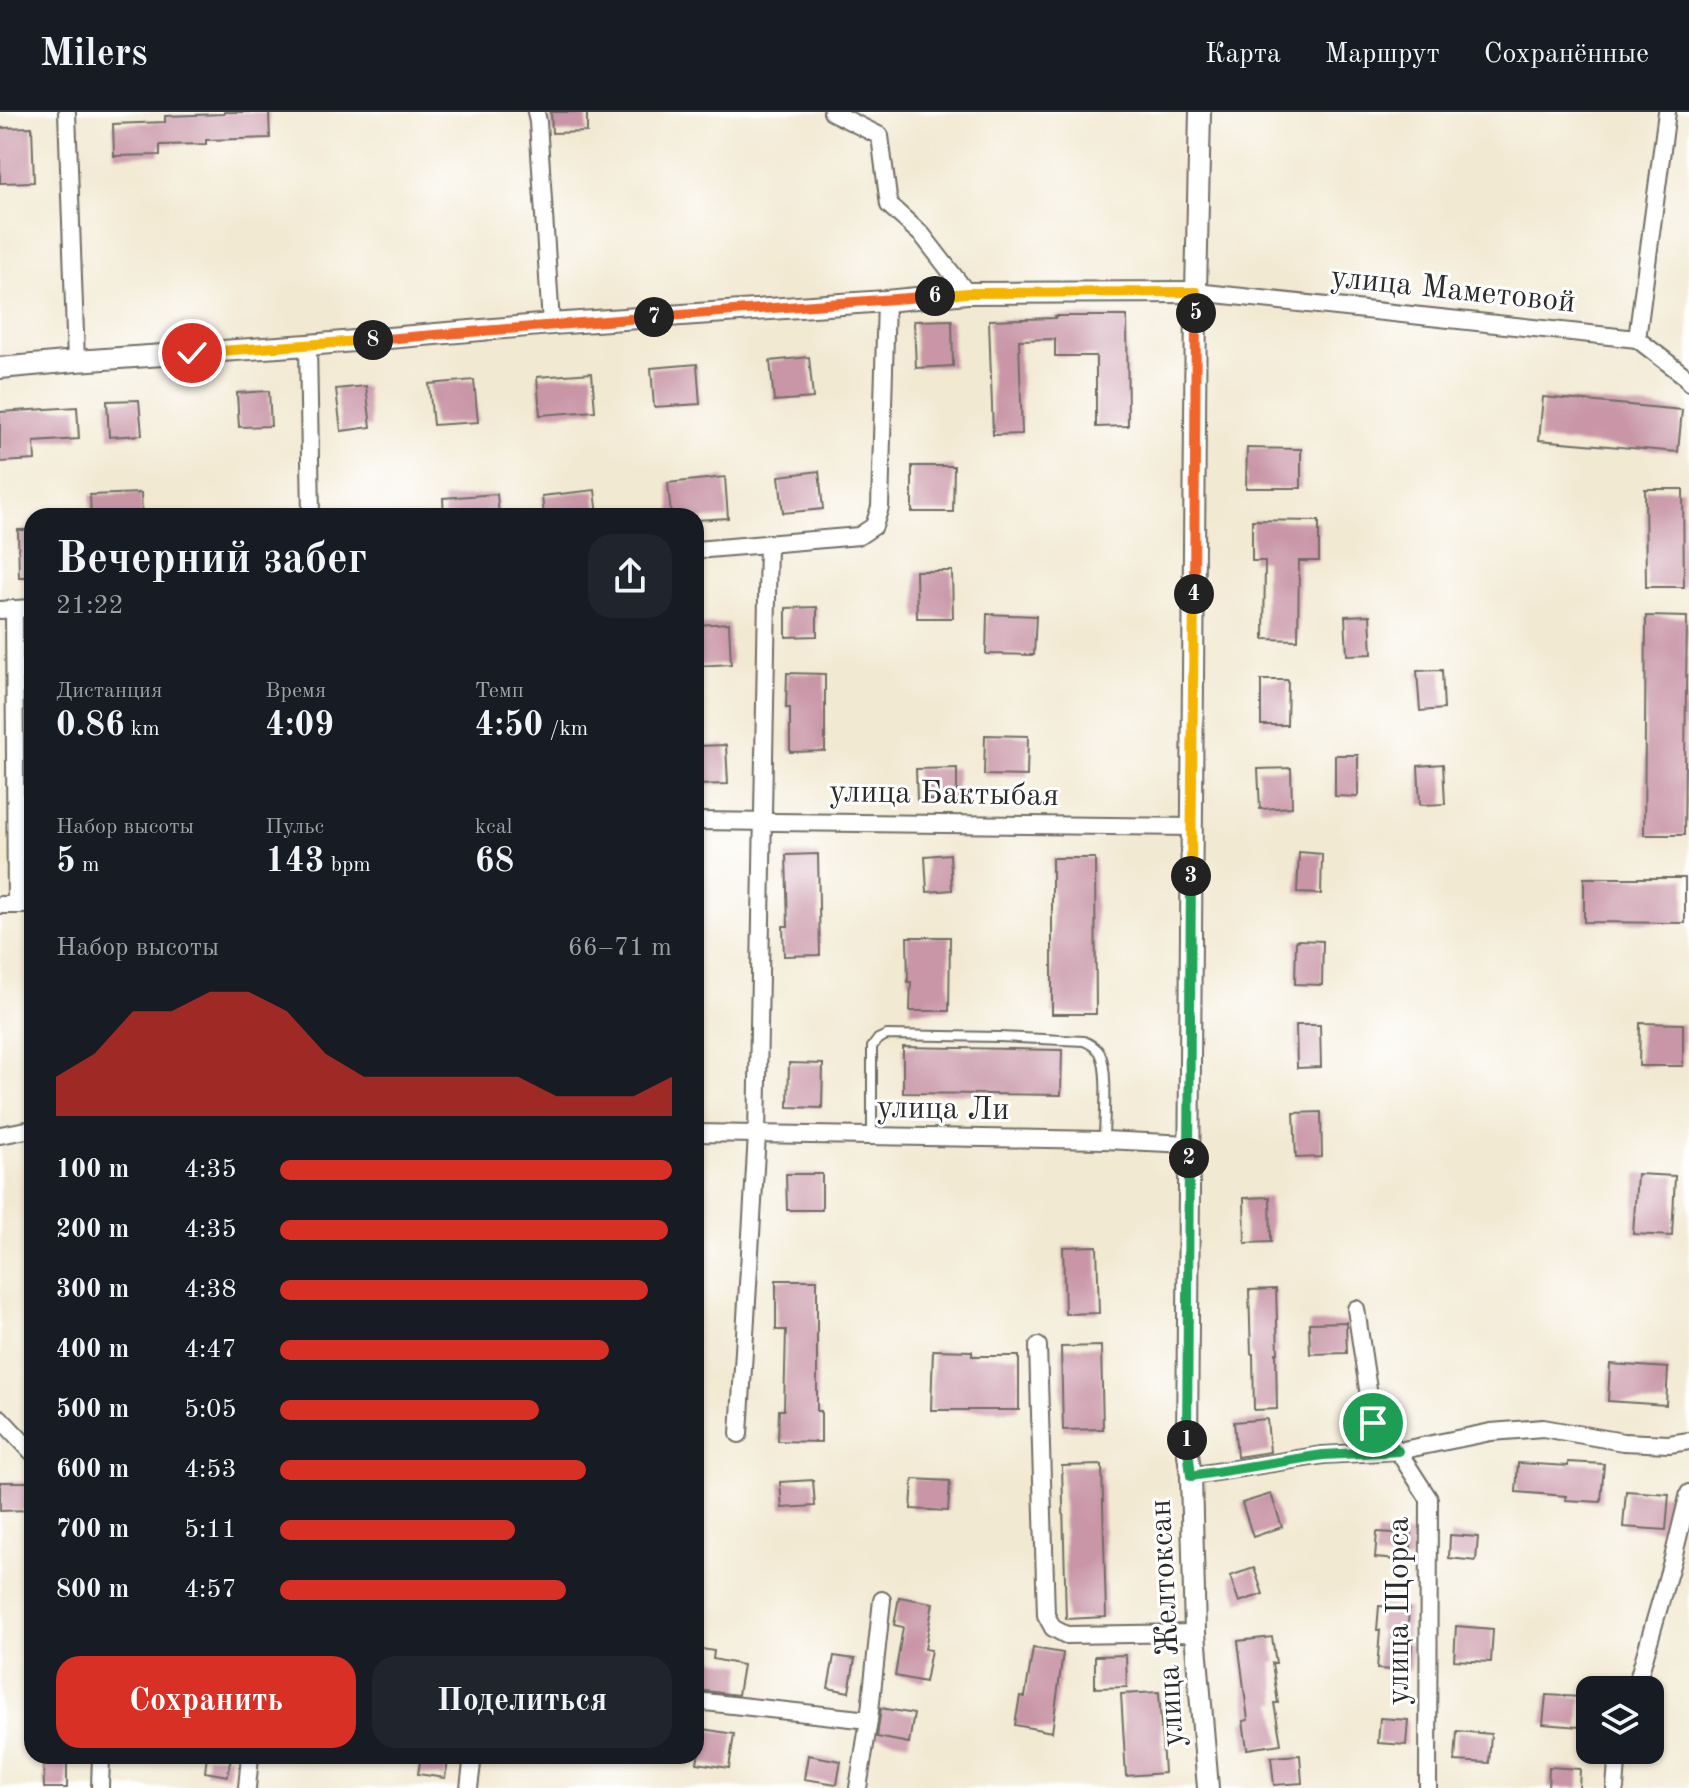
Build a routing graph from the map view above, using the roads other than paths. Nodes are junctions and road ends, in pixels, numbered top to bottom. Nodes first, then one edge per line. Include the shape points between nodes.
1 (67, 112) edge
2 (536, 112) edge
3 (832, 112) edge
4 (1200, 112) edge
5 (1667, 112) edge
6 (1196, 292) junction
7 (967, 293) junction
8 (886, 301) junction
9 (551, 324) junction
10 (1637, 339) junction
11 (308, 345) junction
12 (76, 361) junction
13 (0, 368) edge
14 (1688, 378) edge
15 (311, 508) edge
16 (768, 543) junction
17 (704, 549) edge
18 (7, 610) edge
19 (704, 821) edge
20 (763, 821) junction
21 (1192, 827) junction
22 (16, 905) edge
23 (24, 1130) edge
24 (704, 1133) edge
25 (0, 1135) edge
26 (757, 1135) junction
27 (872, 1137) junction
28 (1104, 1140) junction
29 (1189, 1144) junction
30 (1356, 1309) dead end
31 (1038, 1346) dead end
32 (0, 1418) edge
33 (739, 1434) dead end
34 (1689, 1441) edge
35 (24, 1444) edge
36 (1398, 1451) junction
37 (1191, 1476) junction
38 (1689, 1493) edge
39 (882, 1600) dead end
40 (1195, 1633) junction
41 (1639, 1676) edge
42 (704, 1702) edge
43 (869, 1720) junction
44 (101, 1764) edge
45 (249, 1764) edge
46 (472, 1764) edge
47 (1617, 1764) edge
48 (100, 1788) edge
49 (247, 1788) edge
50 (469, 1788) edge
51 (858, 1788) edge
52 (1208, 1788) edge
53 (1428, 1788) edge
54 (1615, 1788) edge

1 - 12 street
2 - 9 street
3 - 7 street via 880,136 889,205 923,236
4 - 6 street, улица Желтоксан
5 - 10 street
6 - 7 street
6 - 10 street, улица Маметовой
6 - 21 street, улица Желтоксан
7 - 8 street
8 - 9 street
8 - 16 street via 880,507 874,526 859,536
9 - 11 street
10 - 14 street
11 - 12 street
11 - 15 street
12 - 13 street
16 - 17 street
16 - 20 street
18 - 22 street
19 - 20 street, улица Бактыбая
20 - 21 street, улица Бактыбая
20 - 26 street
21 - 29 street, улица Желтоксан
23 - 25 street
24 - 26 street, улица Ли
26 - 27 street, улица Ли
26 - 33 street
27 - 28 street, улица Ли
27 - 28 lane via 872,1047 887,1035 1094,1045 1104,1065
28 - 29 street, улица Ли
29 - 37 street, улица Желтоксан
30 - 36 street, улица Щорса via 1373,1423
31 - 40 street via 1046,1615 1053,1628 1066,1635
32 - 35 street
34 - 36 street via 1623,1442 1543,1428 1491,1432
36 - 37 street via 1323,1455
36 - 53 street, улица Щорса via 1429,1499
37 - 40 street, улица Желтоксан
38 - 41 street
39 - 43 street
40 - 52 street, улица Желтоксан
42 - 43 street
43 - 51 street
44 - 48 street
45 - 49 street
46 - 50 street
47 - 54 street

